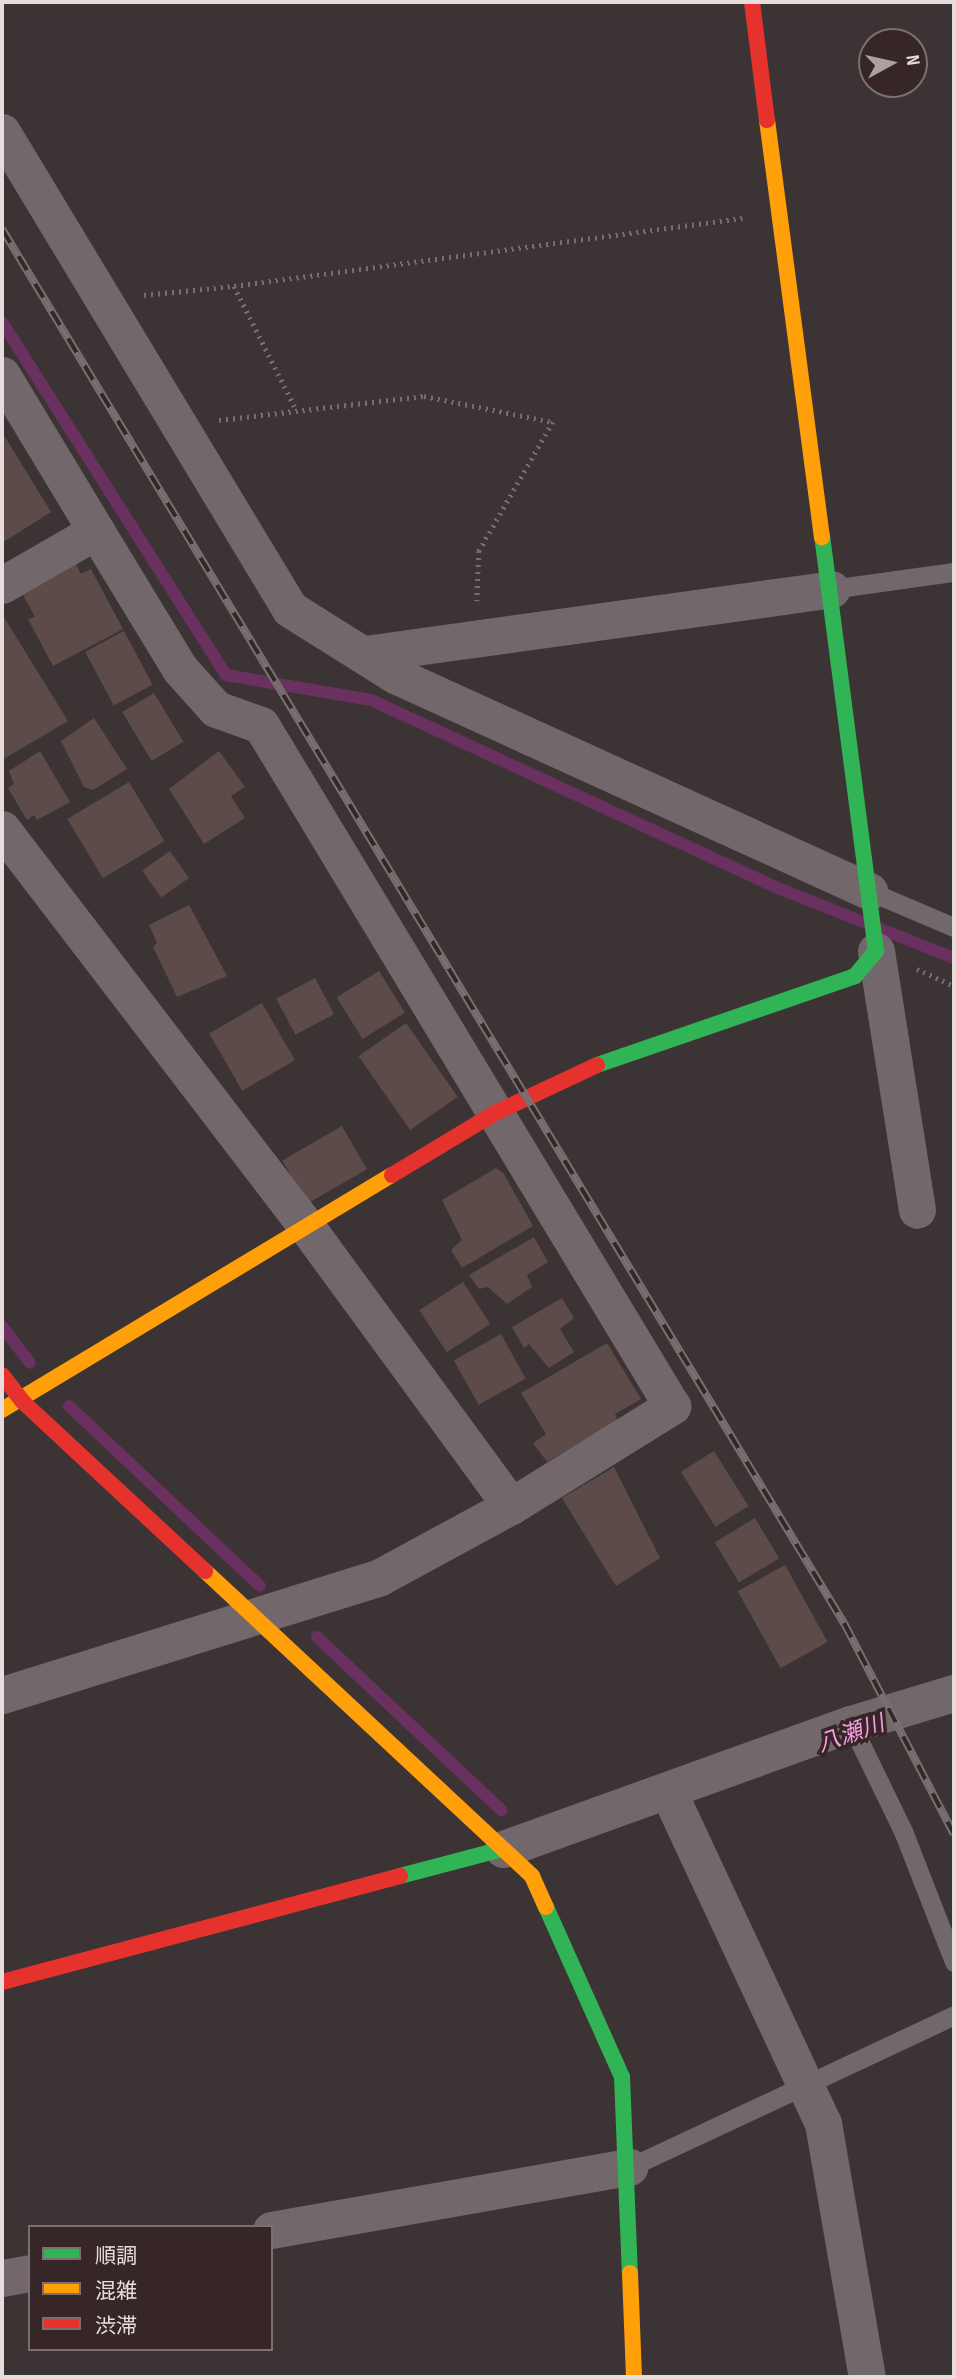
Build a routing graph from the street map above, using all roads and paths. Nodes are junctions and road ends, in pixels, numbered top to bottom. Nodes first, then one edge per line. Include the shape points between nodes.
1 (752, 2) edge
2 (2, 132) edge
3 (780, 212) junction
4 (234, 286) junction
5 (103, 299) junction
6 (2, 375) edge
7 (297, 411) junction
8 (180, 425) junction
9 (96, 531) junction
10 (954, 572) edge
11 (2, 585) edge
12 (831, 589) junction
13 (475, 637) junction
14 (365, 654) junction
15 (2, 830) edge
16 (870, 894) junction
17 (954, 927) edge
18 (876, 949) junction
19 (493, 1114) junction
20 (917, 1210) dead end
21 (306, 1226) junction
22 (2, 1375) edge
23 (22, 1401) junction
24 (2, 1410) edge
25 (511, 1506) junction
26 (254, 1616) junction
27 (954, 1693) edge
28 (2, 1695) edge
29 (857, 1736) junction
30 (667, 1790) junction
31 (503, 1849) junction
32 (954, 1962) edge
33 (2, 1982) edge
34 (954, 2015) edge
35 (803, 2086) junction
36 (630, 2167) junction
37 (273, 2230) edge
38 (28, 2273) edge
39 (2, 2278) edge
40 (634, 2377) edge
41 (867, 2377) edge

1 - 3 street
2 - 5 street
3 - 4 path
3 - 12 street
4 - 5 path
4 - 7 path
5 - 8 street
6 - 9 street
7 - 8 path
7 - 13 path via 424,396 553,422 479,551
8 - 14 street via 290,609
9 - 11 street
9 - 19 street via 180,669 216,709 261,725
10 - 12 lane
12 - 13 street
12 - 16 street
13 - 14 street
14 - 16 street via 397,676
15 - 21 street
16 - 17 lane
16 - 18 street
18 - 19 street via 855,976 605,1061
18 - 20 street
19 - 21 street
19 - 25 street via 672,1406
21 - 23 street
21 - 25 street
22 - 23 street
23 - 24 street
23 - 26 street
25 - 26 street via 380,1577
26 - 28 street
26 - 31 street
27 - 29 street
29 - 30 street
29 - 32 lane via 903,1831
30 - 31 street
30 - 35 street
31 - 33 street
31 - 36 street via 532,1876 622,2077
34 - 35 lane
35 - 36 lane
35 - 41 street via 823,2123
36 - 37 street
36 - 40 street
38 - 39 street

